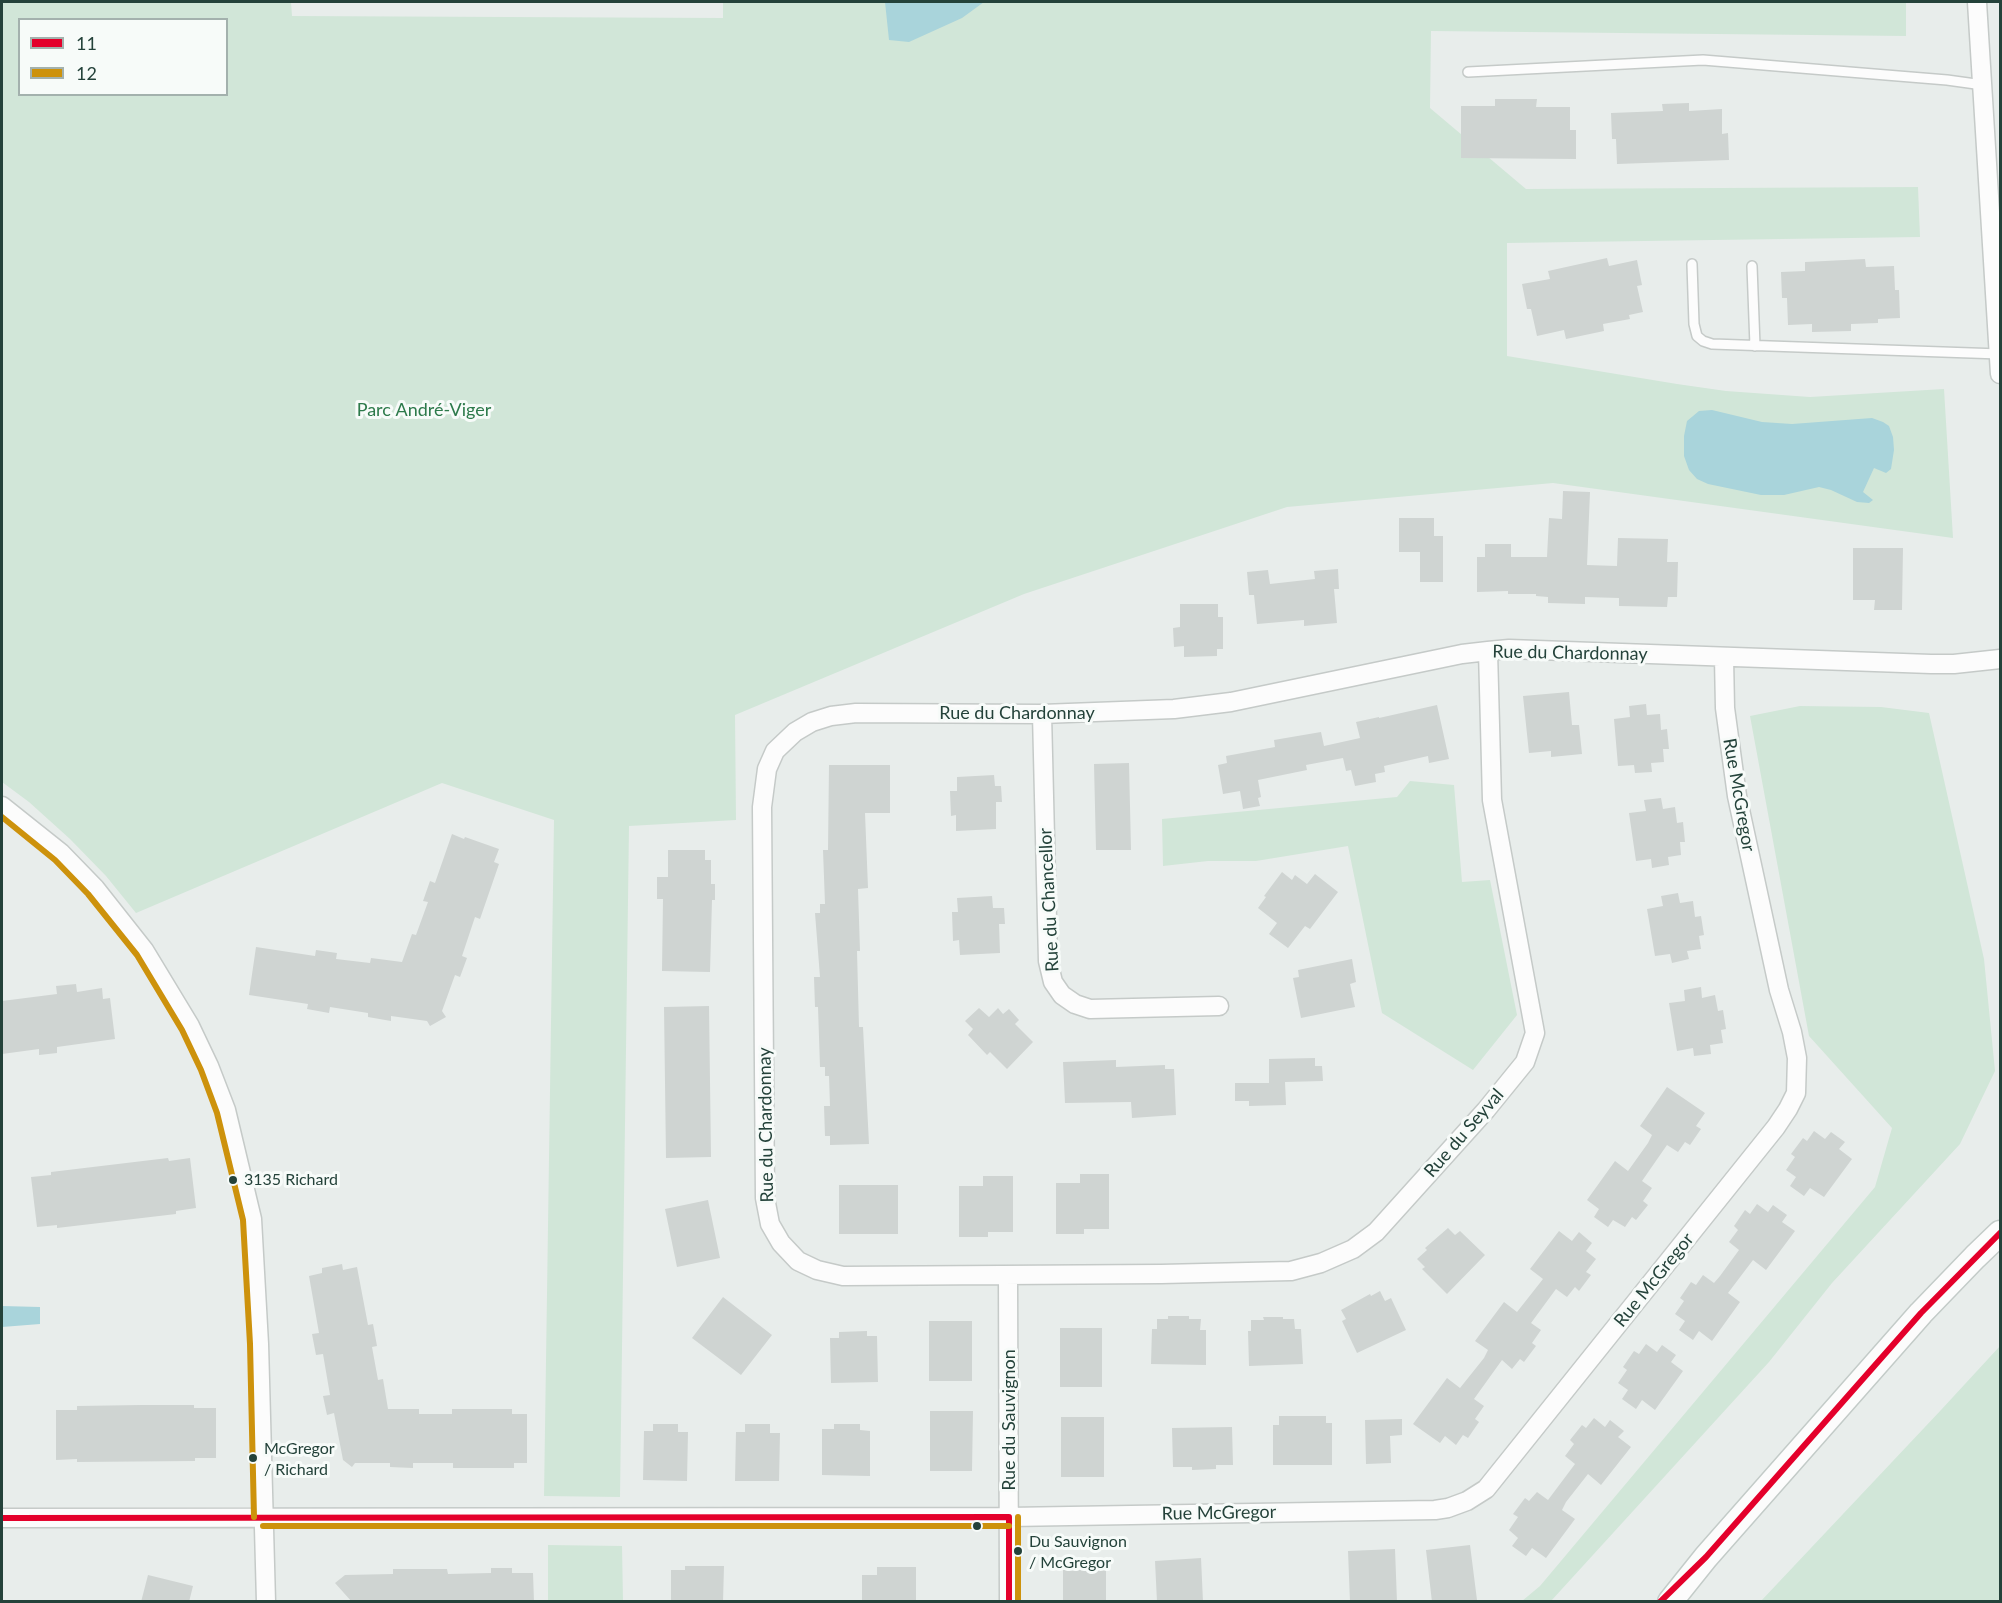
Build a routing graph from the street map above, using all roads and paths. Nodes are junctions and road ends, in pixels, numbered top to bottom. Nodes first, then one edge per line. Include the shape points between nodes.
1 (1977, 2) edge
2 (1468, 72) dead end
3 (1983, 85) junction
4 (1692, 264) dead end
5 (1752, 266) dead end
6 (1755, 346) junction
7 (2000, 354) edge
8 (2001, 374) edge
9 (1488, 651) junction
10 (2001, 653) edge
11 (1725, 658) junction
12 (2000, 659) edge
13 (1042, 714) junction
14 (2, 806) edge
15 (1219, 1006) dead end
16 (2001, 1233) edge
17 (1008, 1275) junction
18 (263, 1517) junction
19 (1009, 1517) junction
20 (2, 1518) edge
21 (1706, 1557) junction
22 (266, 1602) edge
23 (1009, 1602) edge
24 (1659, 1602) edge
25 (1670, 1602) edge

1 - 3 street
2 - 3 lane via 1703,60
3 - 7 street
4 - 6 lane via 1697,336 1712,345
5 - 6 lane
6 - 7 lane
7 - 8 street
9 - 11 street, Rue du Chardonnay
9 - 13 street, Rue du Chardonnay via 1204,706
9 - 17 street, Rue du Seyval via 1492,800 1535,1033 1525,1062 1376,1232 1353,1249 1321,1263 1291,1271
10 - 12 street
11 - 12 street, Rue du Chardonnay via 1954,664
11 - 19 street, Rue McGregor via 1725,708 1734,773 1779,990 1792,1032 1797,1058 1796,1093 1776,1127 1486,1489 1467,1501 1435,1510
13 - 15 street, Rue du Chancellor via 1048,961 1053,982 1062,995 1090,1009
13 - 17 street, Rue du Chardonnay via 856,713 812,722 784,740 775,751 767,769 762,807 764,1174 770,1224 798,1261 843,1276
14 - 18 street via 61,853 95,888 144,950 190,1026 226,1110 252,1219 260,1344
16 - 21 main road via 1921,1313
17 - 19 street, Rue du Sauvignon
18 - 19 street, Rue McGregor
18 - 20 street, Rue McGregor
18 - 22 street
19 - 23 street, Rue du Sauvignon
21 - 24 main road
21 - 25 main road

